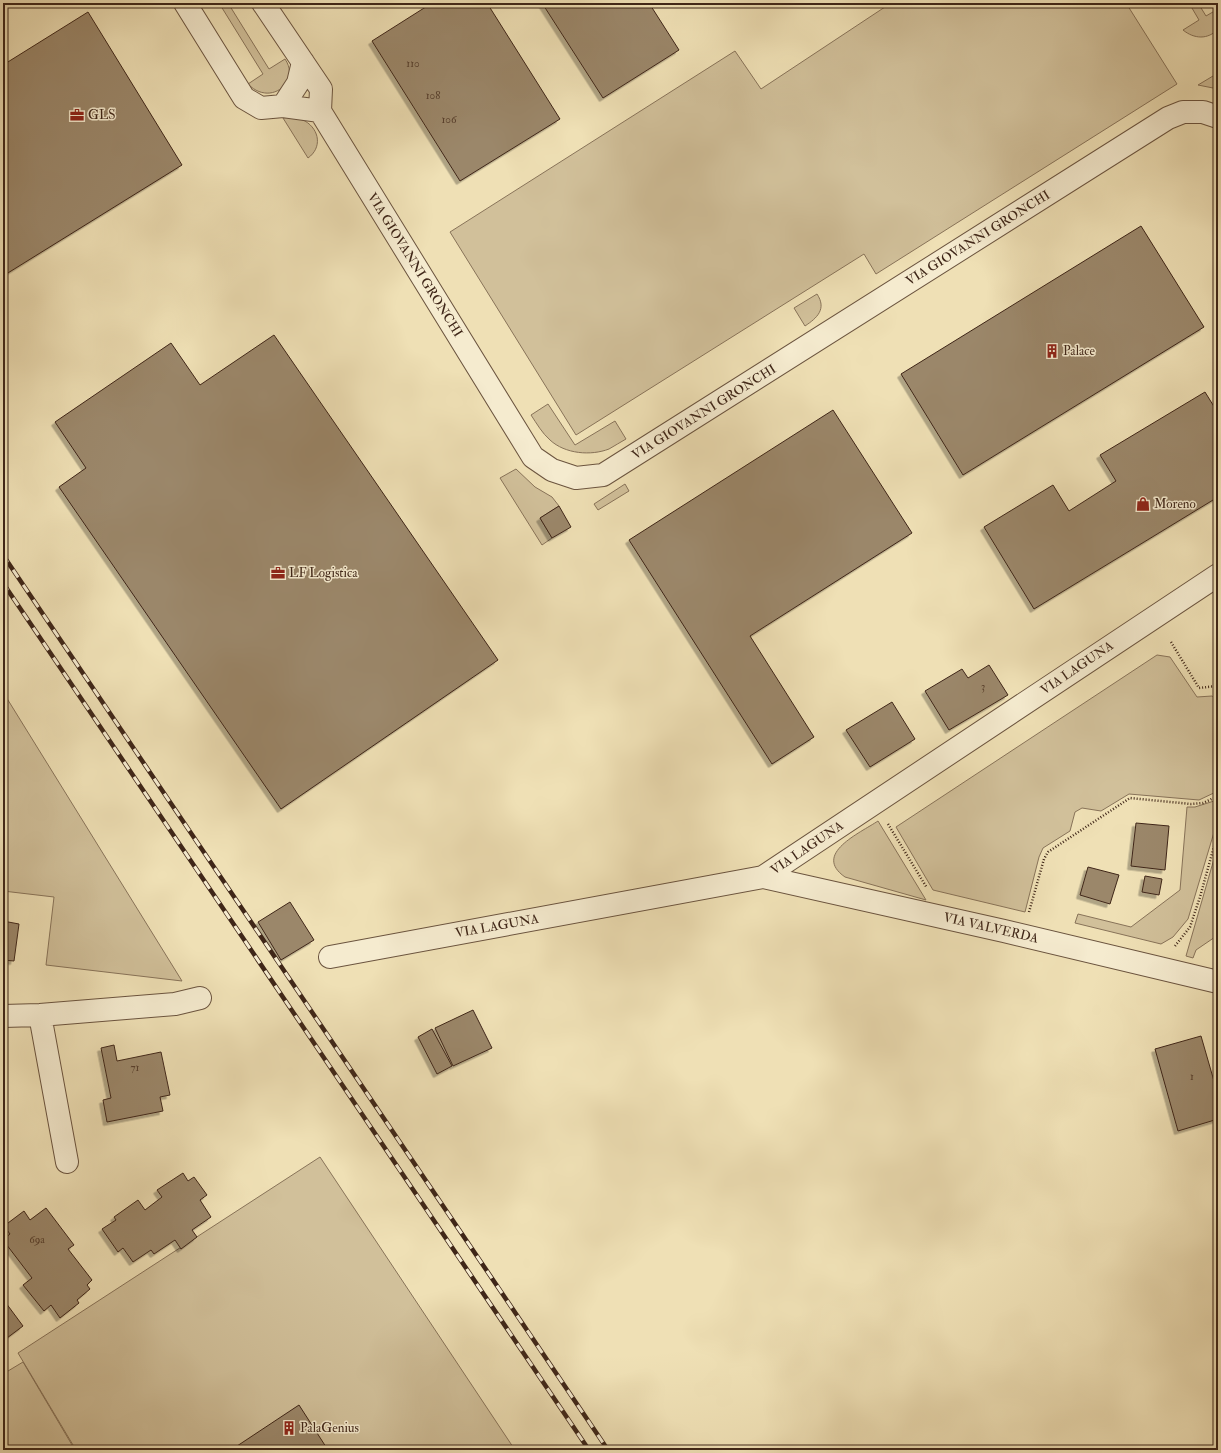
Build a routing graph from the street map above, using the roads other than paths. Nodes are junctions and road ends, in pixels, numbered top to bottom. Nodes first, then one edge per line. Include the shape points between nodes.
1 (185, 3) edge
2 (263, 3) edge
3 (303, 62) junction
4 (283, 106) junction
5 (320, 111) junction
6 (1218, 117) edge
7 (1218, 575) edge
8 (763, 877) junction
9 (330, 957) dead end
10 (1218, 982) edge
11 (200, 998) dead end
12 (40, 1014) junction
13 (3, 1016) edge
14 (67, 1162) dead end

1 - 4 street via 244,98 261,108
2 - 3 street
3 - 4 street via 298,82
3 - 5 street via 321,89
4 - 5 street
5 - 6 street, VIA GIOVANNI GRONCHI via 533,457 552,470 576,478 603,475 1168,118 1183,112 1203,112
7 - 8 street, VIA LAGUNA
8 - 9 street, VIA LAGUNA
8 - 10 street, VIA VALVERDA
11 - 12 street via 175,1004
12 - 13 street
12 - 14 street

